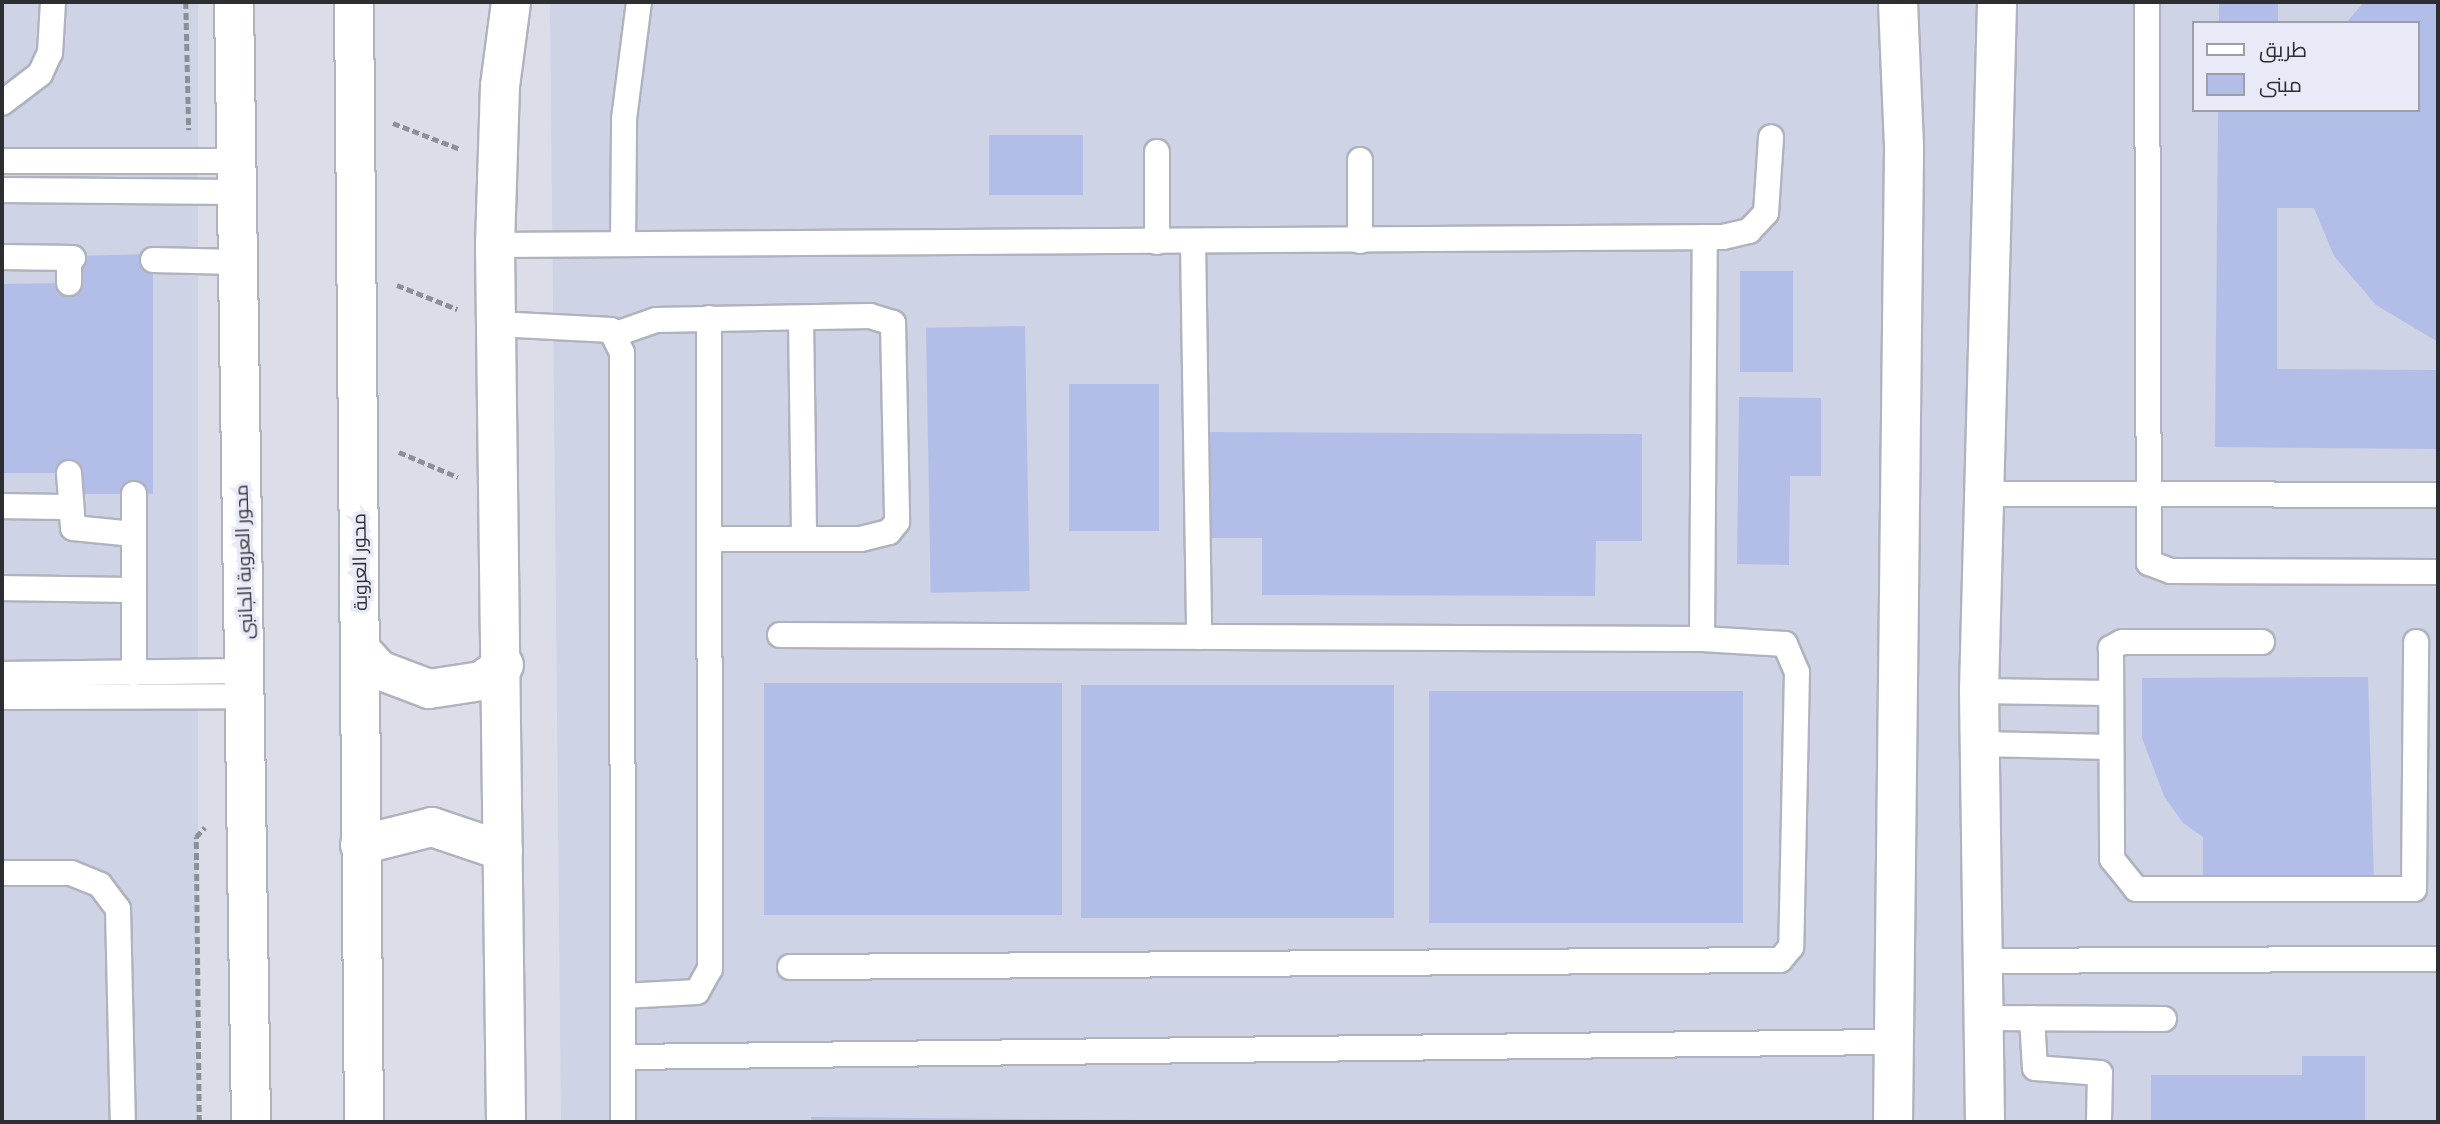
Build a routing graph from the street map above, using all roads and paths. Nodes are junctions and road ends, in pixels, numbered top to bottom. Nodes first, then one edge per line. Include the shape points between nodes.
1 (53, 2) edge
2 (186, 2) edge
3 (234, 2) edge
4 (354, 2) edge
5 (639, 2) edge
6 (1898, 2) edge
7 (1997, 2) edge
8 (2147, 2) edge
9 (509, 12) edge
10 (2, 103) edge
11 (354, 108) junction
12 (1771, 137) dead end
13 (1157, 152) dead end
14 (1360, 160) dead end
15 (2, 161) edge
16 (190, 161) junction
17 (497, 164) junction
18 (236, 177) junction
19 (2, 190) edge
20 (1704, 237) junction
21 (1360, 241) junction
22 (1157, 242) junction
23 (1193, 242) junction
24 (623, 244) junction
25 (495, 245) junction
26 (2, 257) edge
27 (153, 260) dead end
28 (236, 262) junction
29 (70, 266) dead end
30 (357, 270) junction
31 (709, 318) junction
32 (801, 318) junction
33 (497, 324) junction
34 (616, 334) junction
35 (359, 434) junction
36 (69, 473) dead end
37 (134, 494) dead end
38 (498, 494) junction
39 (1982, 494) junction
40 (2144, 494) junction
41 (2438, 495) edge
42 (2, 506) edge
43 (69, 507) junction
44 (134, 534) junction
45 (804, 538) junction
46 (710, 539) junction
47 (2438, 572) edge
48 (2, 588) edge
49 (134, 590) junction
50 (780, 635) dead end
51 (1199, 637) junction
52 (1702, 639) junction
53 (2262, 642) dead end
54 (2416, 642) dead end
55 (361, 650) junction
56 (504, 665) junction
57 (134, 673) junction
58 (2, 674) edge
59 (247, 684) junction
60 (1979, 691) junction
61 (2110, 694) junction
62 (2, 697) edge
63 (1981, 744) junction
64 (2111, 747) junction
65 (250, 826) junction
66 (360, 845) junction
67 (503, 851) junction
68 (2, 873) edge
69 (2438, 959) edge
70 (1983, 961) junction
71 (790, 967) dead end
72 (623, 996) junction
73 (1985, 1018) junction
74 (2032, 1018) junction
75 (2164, 1019) dead end
76 (1895, 1042) junction
77 (623, 1056) junction
78 (123, 1122) edge
79 (199, 1122) edge
80 (251, 1122) edge
81 (364, 1122) edge
82 (506, 1122) edge
83 (623, 1122) edge
84 (1893, 1122) edge
85 (1985, 1122) edge
86 (2099, 1122) edge

1 - 10 lane via 50,53 40,74
2 - 16 path
3 - 18 street, محور العروبة الجانبى
4 - 11 street, محور العروبة
5 - 24 lane via 624,119
6 - 76 street via 1904,159
7 - 39 street
8 - 40 lane
9 - 17 street
11 - 17 path
11 - 30 street, محور العروبة
12 - 20 lane via 1766,213 1749,230
13 - 22 lane
14 - 21 lane
15 - 16 lane
16 - 18 lane
17 - 25 street
18 - 19 lane
18 - 28 street, محور العروبة الجانبى
20 - 21 lane
20 - 52 lane
21 - 23 lane
22 - 23 lane
22 - 24 lane
23 - 51 lane
24 - 25 lane
25 - 33 street
26 - 29 lane
27 - 28 lane
28 - 59 street, محور العروبة الجانبى
30 - 33 path
30 - 35 street, محور العروبة
31 - 32 lane
31 - 34 lane via 656,320
31 - 46 lane
32 - 45 lane
32 - 45 lane via 882,318 893,323 898,343 897,522 879,537
33 - 34 lane
33 - 38 street
34 - 72 lane via 622,353
35 - 38 path
35 - 55 street, محور العروبة
36 - 43 lane
37 - 44 lane
38 - 56 street
39 - 40 lane
39 - 60 street
40 - 41 lane
40 - 47 lane via 2146,554 2157,569
42 - 43 lane
43 - 44 lane via 70,523 80,532
44 - 49 lane
45 - 46 lane
46 - 72 lane via 710,969 697,992
48 - 49 lane
49 - 57 lane
50 - 51 lane
51 - 52 lane
52 - 71 lane via 1785,643 1797,659 1791,947 1780,960
53 - 61 lane via 2118,643 2110,652
54 - 64 lane via 2417,884 2409,892 2136,888 2112,859
55 - 56 street via 379,670 429,690 481,681
55 - 66 street, محور العروبة
56 - 67 street
57 - 58 lane
57 - 59 lane
59 - 62 lane
59 - 65 street, محور العروبة الجانبى
60 - 61 lane
60 - 63 street
61 - 64 lane
63 - 64 lane
63 - 70 street
65 - 79 path via 208,826 196,836
65 - 80 street, محور العروبة الجانبى
66 - 67 street via 432,827
66 - 81 street, محور العروبة
67 - 82 street
68 - 78 lane via 71,873 100,885 118,909
69 - 70 lane
70 - 73 street
72 - 77 lane
73 - 74 lane
73 - 85 street
74 - 75 lane
74 - 86 lane via 2035,1068 2100,1073
76 - 77 lane
76 - 84 street
77 - 83 lane

